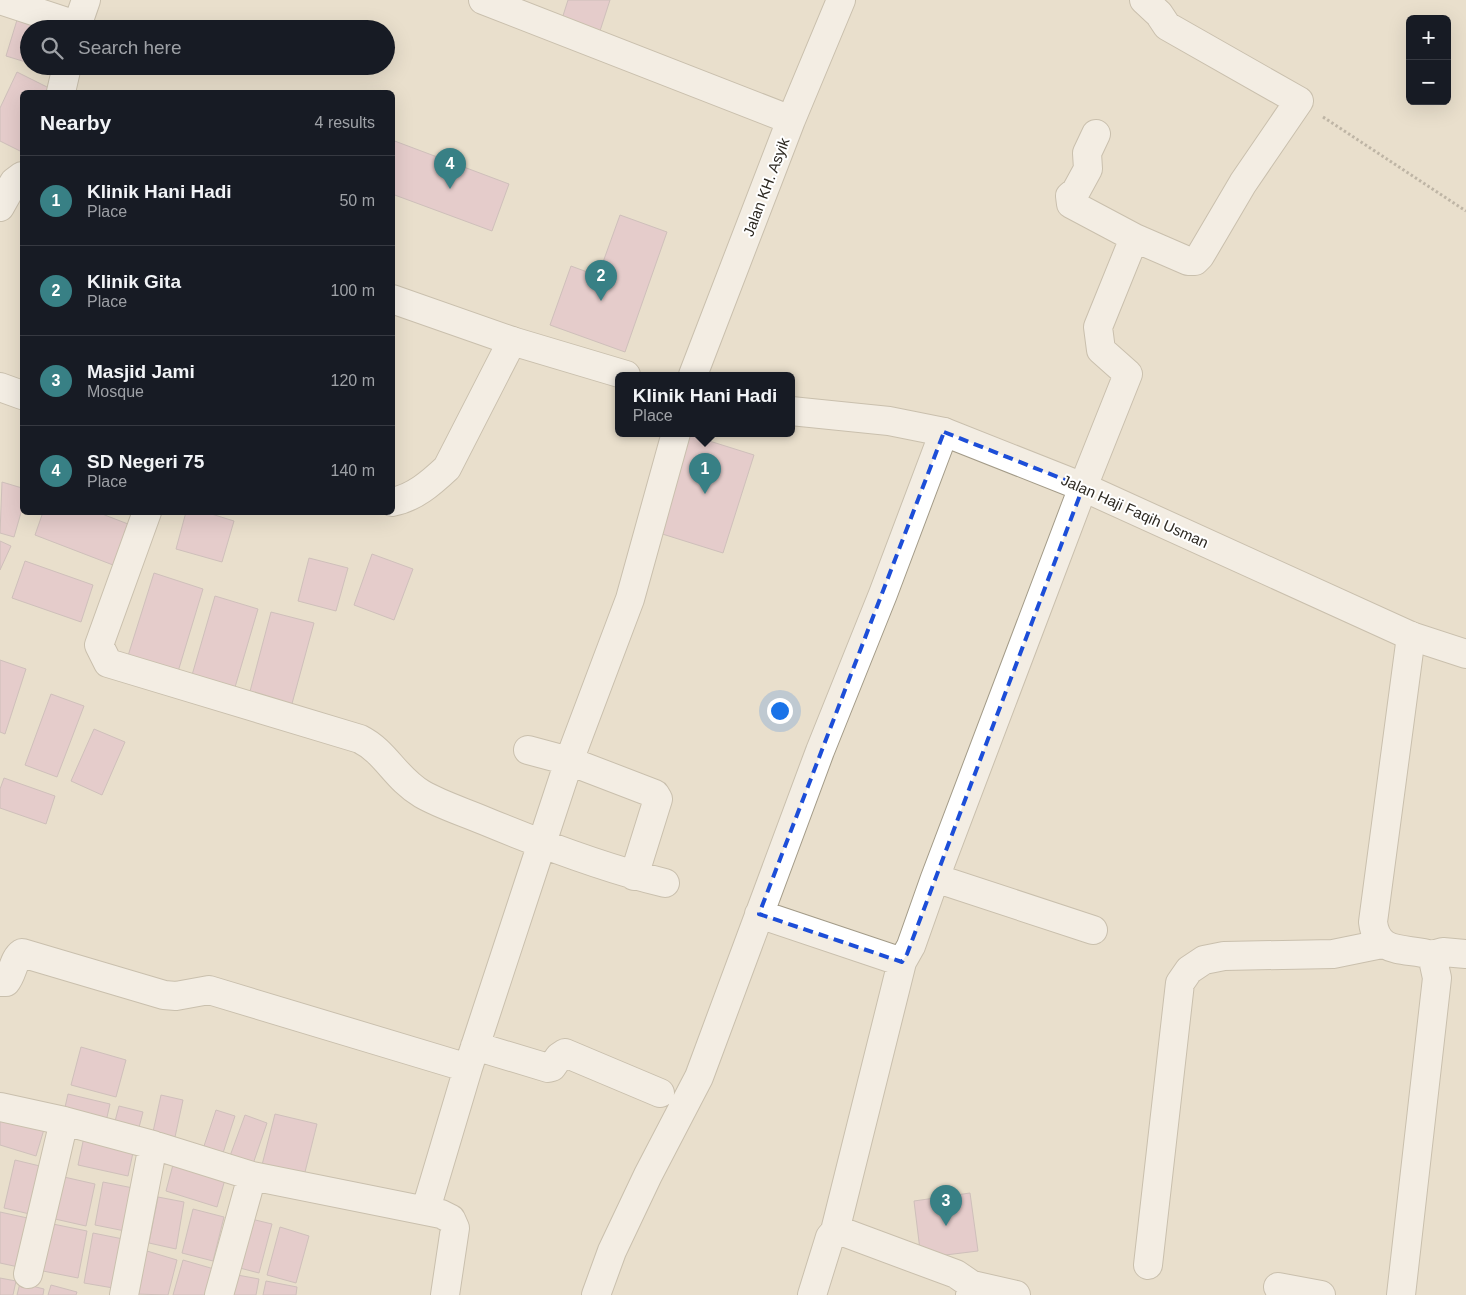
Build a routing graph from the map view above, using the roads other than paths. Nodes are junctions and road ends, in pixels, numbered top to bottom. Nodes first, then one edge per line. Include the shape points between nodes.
1 (0, 0) edge
2 (482, 0) edge
3 (841, 0) edge
4 (1144, 0) edge
5 (79, 18) edge
6 (65, 75) edge
7 (61, 90) edge
8 (791, 120) junction
9 (1096, 134) dead end
10 (20, 178) edge
11 (0, 207) edge
12 (1135, 238) junction
13 (395, 300) edge
14 (512, 341) junction
15 (616, 372) edge
16 (694, 372) edge
17 (0, 386) edge
18 (20, 394) edge
19 (795, 411) edge
20 (940, 431) junction
21 (675, 437) edge
22 (1083, 487) junction
23 (395, 501) edge
24 (146, 515) edge
25 (1411, 636) junction
26 (1466, 654) edge
27 (528, 750) dead end
28 (569, 761) junction
29 (542, 845) junction
30 (634, 876) junction
31 (935, 878) junction
32 (665, 883) dead end
33 (760, 914) junction
34 (1092, 930) dead end
35 (1382, 944) junction
36 (1466, 954) edge
37 (1432, 955) junction
38 (902, 962) junction
39 (0, 982) edge
40 (472, 1057) junction
41 (660, 1094) dead end
42 (0, 1107) edge
43 (64, 1121) junction
44 (153, 1145) junction
45 (252, 1176) junction
46 (426, 1209) junction
47 (835, 1231) junction
48 (1148, 1266) dead end
49 (28, 1274) dead end
50 (1278, 1287) dead end
51 (971, 1290) edge
52 (124, 1295) edge
53 (219, 1295) edge
54 (445, 1295) edge
55 (596, 1295) edge
56 (812, 1295) edge
57 (1016, 1295) edge
58 (1321, 1295) edge
59 (1401, 1295) edge

1 - 5 street
2 - 8 street
3 - 8 street, Jalan KH. Asyik
4 - 12 street via 1167,26 1299,101 1195,261 1188,261
6 - 7 street
8 - 16 street, Jalan KH. Asyik
9 - 12 street via 1087,153 1088,169 1070,196 1071,204
10 - 11 street
12 - 22 street via 1098,327 1101,350 1128,374
13 - 14 street
14 - 15 street
14 - 23 street via 447,468 430,484
17 - 18 street
19 - 20 street, Jalan Haji Faqih Usman via 890,421
20 - 22 street, Jalan Haji Faqih Usman
20 - 33 street via 883,594
21 - 28 street via 630,600
22 - 25 street, Jalan Haji Faqih Usman
22 - 31 street
24 - 29 street via 99,645 108,663 360,739 374,746 396,774 424,795
25 - 26 street, Jalan Haji Faqih Usman
25 - 35 street via 1373,922 1374,932
27 - 28 street
28 - 29 street
28 - 30 street via 655,794 658,799
29 - 30 street
29 - 40 street
30 - 32 street
31 - 34 street
31 - 38 street
33 - 38 street
33 - 55 street via 699,1077 612,1251
35 - 37 street
35 - 48 street via 1333,954 1224,956 1204,960 1189,970 1180,983
36 - 37 street via 1444,952
37 - 59 street via 1437,978
38 - 47 street
39 - 40 street via 10,978 17,957 22,953 164,995 209,990
40 - 41 street via 548,1068 565,1053
40 - 46 street
42 - 43 street
43 - 44 street
43 - 49 street
44 - 45 street
44 - 52 street
45 - 46 street
45 - 53 street
46 - 54 street via 451,1219 455,1228
47 - 51 street via 956,1274
47 - 56 street via 830,1237
50 - 58 street
51 - 57 street

